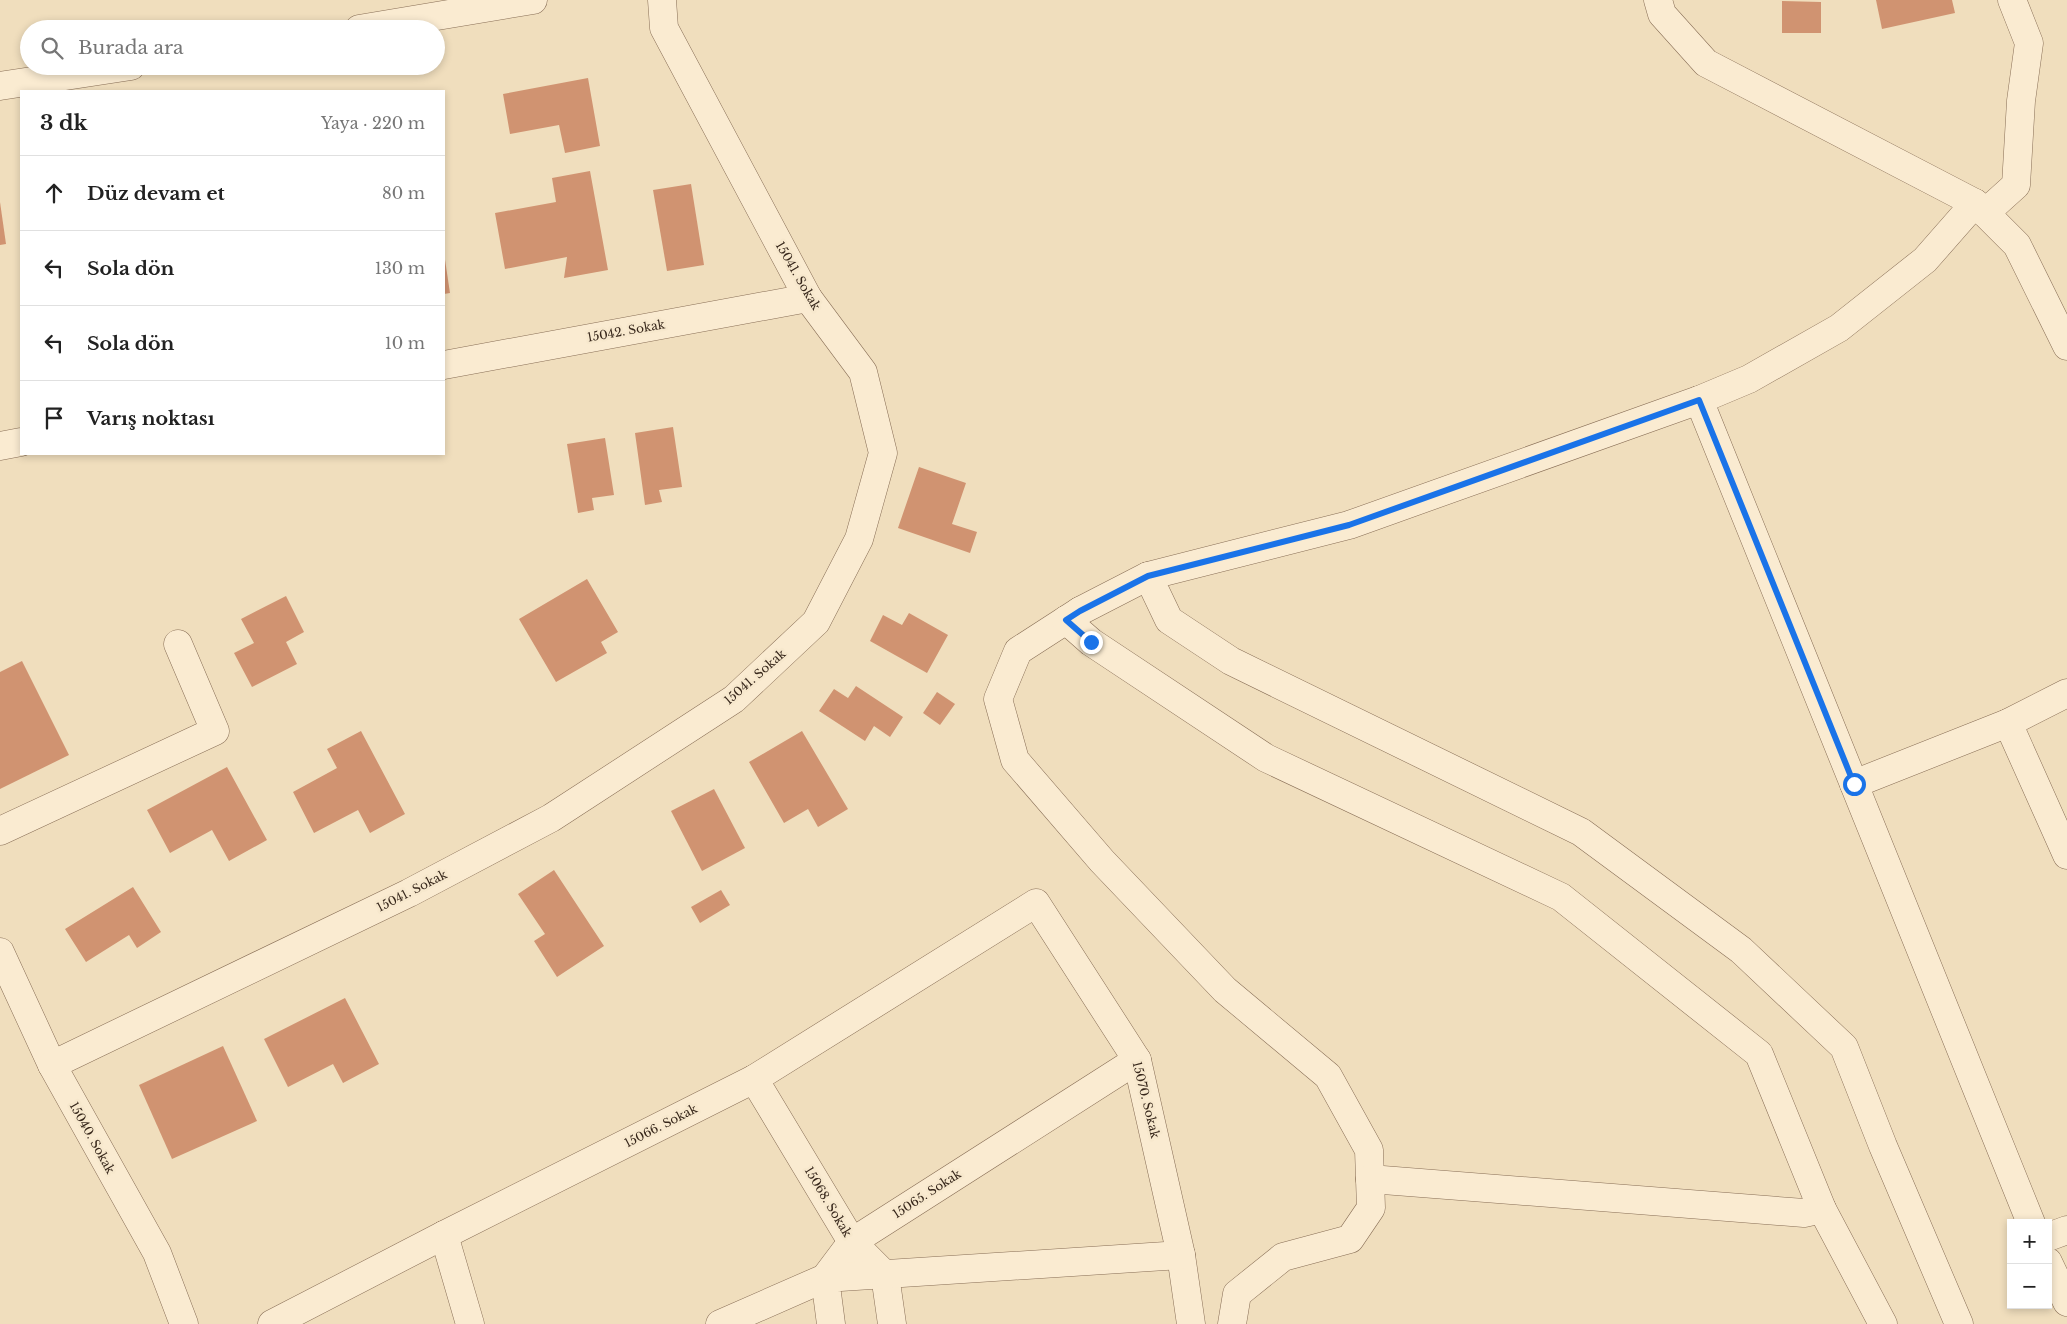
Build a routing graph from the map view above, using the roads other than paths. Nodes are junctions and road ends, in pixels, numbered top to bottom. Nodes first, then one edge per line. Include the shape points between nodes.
1 (533, 0) edge
2 (662, 0) edge
3 (1658, 0) edge
4 (2012, 0) edge
5 (413, 20) edge
6 (72, 75) edge
7 (0, 86) edge
8 (1980, 208) junction
9 (808, 298) junction
10 (2067, 346) edge
11 (445, 365) edge
12 (1699, 400) junction
13 (20, 442) edge
14 (0, 446) edge
15 (1148, 576) junction
16 (1073, 615) junction
17 (178, 644) dead end
18 (2067, 693) edge
19 (2008, 723) junction
20 (1854, 784) junction
21 (0, 831) edge
22 (2067, 856) edge
23 (1036, 903) joint
24 (0, 952) edge
25 (1137, 1060) junction
26 (52, 1065) junction
27 (754, 1080) junction
28 (1370, 1179) junction
29 (1822, 1209) junction
30 (2029, 1219) edge
31 (2067, 1230) edge
32 (444, 1235) junction
33 (2052, 1236) edge
34 (852, 1242) junction
35 (1181, 1255) junction
36 (2049, 1264) edge
37 (885, 1275) junction
38 (825, 1278) junction
39 (2067, 1302) edge
40 (275, 1323) edge
41 (184, 1324) edge
42 (470, 1324) edge
43 (720, 1324) edge
44 (831, 1324) edge
45 (892, 1324) edge
46 (1191, 1324) edge
47 (1232, 1324) edge
48 (1884, 1324) edge
49 (1959, 1324) edge

1 - 5 street
2 - 9 street, 15041. Sokak via 664,28
3 - 8 street via 1662,14 1706,63
4 - 8 street via 2029,43 2021,101 2016,184
6 - 7 street
8 - 10 street via 2017,245
8 - 12 street via 1925,260 1840,328 1749,379
9 - 11 street, 15042. Sokak
9 - 26 street, 15041. Sokak via 863,372 883,452 859,539 816,622 734,699 551,818 409,893
12 - 15 street via 1349,525
12 - 20 street
13 - 14 street
15 - 16 street
15 - 49 street via 1169,620 1231,661 1581,832 1741,950 1844,1047 1882,1146
16 - 28 street via 1018,651 998,699 1015,760 1102,861 1225,990 1328,1076 1369,1150
16 - 29 street via 1091,642 1266,758 1561,897 1759,1054
17 - 21 street via 215,731
18 - 19 street
19 - 20 street
19 - 22 street
20 - 30 street
23 - 25 street, 15070. Sokak
23 - 27 street, 15066. Sokak
24 - 26 street, 15040. Sokak
25 - 34 street, 15065. Sokak
25 - 35 street, 15070. Sokak
26 - 41 street, 15040. Sokak via 157,1253
27 - 32 street, 15066. Sokak
27 - 34 street, 15068. Sokak
28 - 29 street via 1804,1213
28 - 47 street via 1371,1208 1350,1239 1283,1256 1237,1294
29 - 48 street
31 - 33 street
32 - 40 street, 15066. Sokak
32 - 42 street
34 - 37 street, 15068. Sokak
34 - 38 street, 15065. Sokak
35 - 37 street
35 - 46 street, 15070. Sokak
36 - 39 street
37 - 38 street
37 - 45 street
38 - 43 street, 15065. Sokak
38 - 44 street

